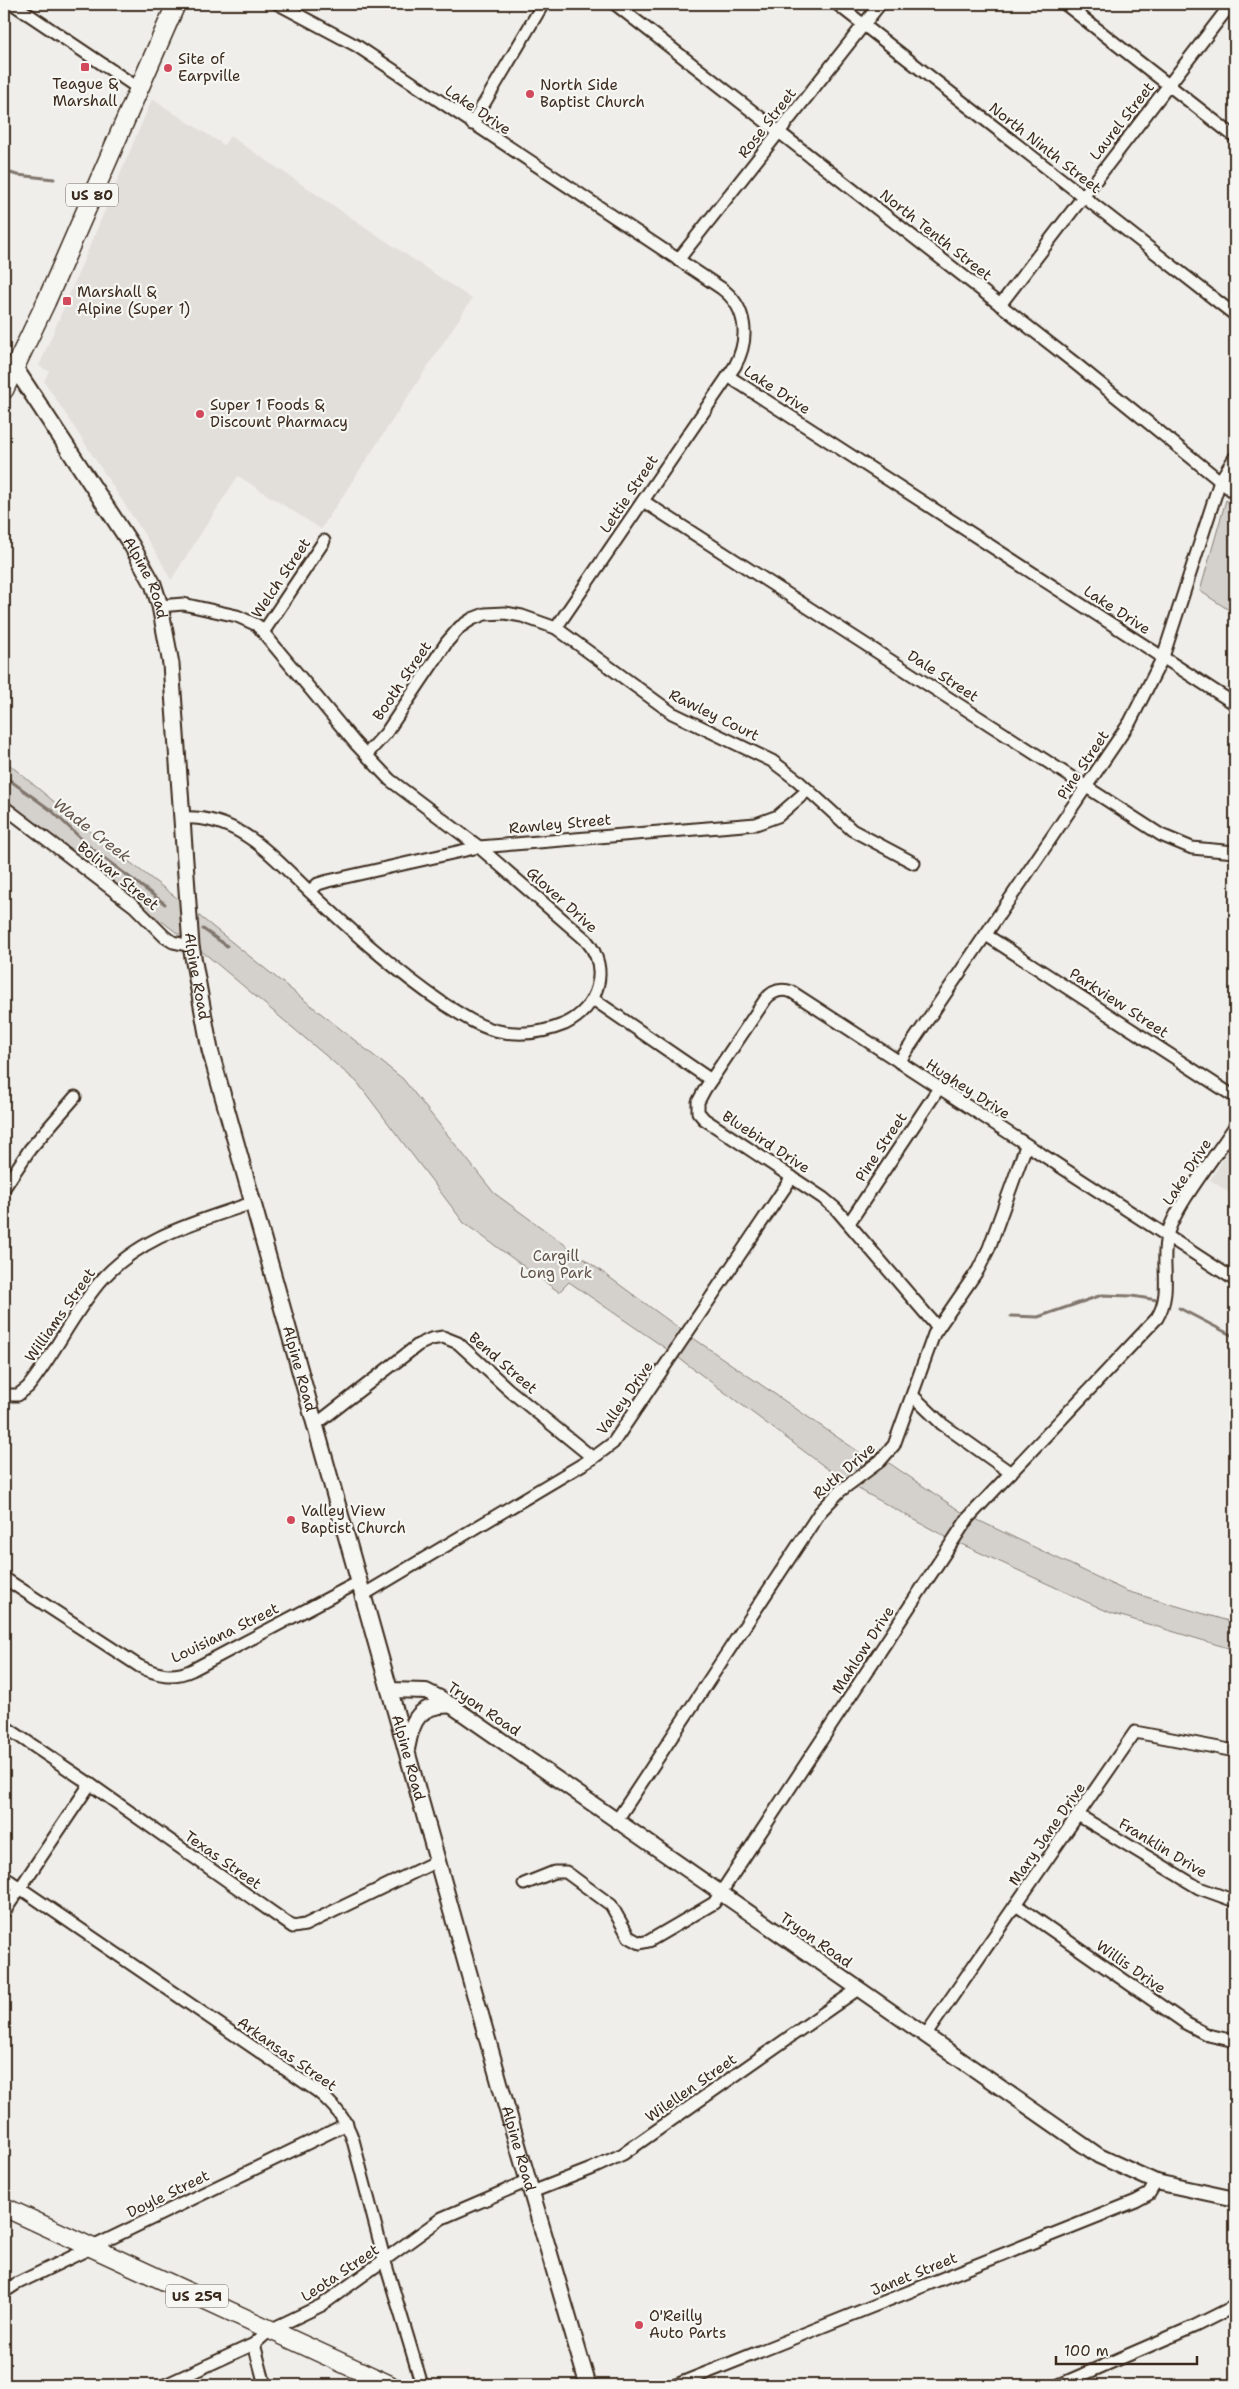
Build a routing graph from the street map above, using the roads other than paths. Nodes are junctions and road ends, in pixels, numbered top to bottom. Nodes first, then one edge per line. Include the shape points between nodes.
1 (13, 4) edge
2 (176, 4) edge
3 (278, 4) edge
4 (544, 4) edge
5 (615, 4) edge
6 (837, 4) edge
7 (880, 4) edge
8 (1065, 4) edge
9 (1231, 4) edge
10 (864, 25) junction
11 (1168, 85) junction
12 (138, 88) junction
13 (472, 124) junction
14 (780, 131) junction
15 (1235, 137) edge
16 (1083, 196) junction
17 (678, 260) junction
18 (1000, 305) junction
19 (1235, 315) edge
20 (15, 368) junction
21 (728, 376) junction
22 (4, 390) edge
23 (1235, 457) edge
24 (1220, 481) junction
25 (1235, 494) edge
26 (643, 501) junction
27 (324, 541) dead end
28 (160, 606) junction
29 (464, 623) joint
30 (556, 628) junction
31 (264, 631) junction
32 (1163, 658) junction
33 (1235, 704) edge
34 (366, 755) junction
35 (1087, 787) junction
36 (808, 790) junction
37 (4, 807) edge
38 (182, 818) junction
39 (479, 847) junction
40 (1235, 852) edge
41 (914, 863) dead end
42 (310, 891) junction
43 (986, 935) junction
44 (191, 946) junction
45 (593, 1000) junction
46 (899, 1062) junction
47 (711, 1080) junction
48 (939, 1088) junction
49 (75, 1097) dead end
50 (1235, 1097) edge
51 (1235, 1126) edge
52 (1026, 1146) junction
53 (792, 1177) junction
54 (4, 1188) edge
55 (252, 1203) junction
56 (849, 1223) junction
57 (1167, 1236) junction
58 (1235, 1280) edge
59 (938, 1328) junction
60 (4, 1395) edge
61 (912, 1396) junction
62 (315, 1425) junction
63 (593, 1458) junction
64 (1011, 1473) junction
65 (4, 1578) edge
66 (361, 1588) junction
67 (389, 1690) junction
68 (451, 1705) junction
69 (4, 1726) edge
70 (406, 1751) junction
71 (1235, 1751) edge
72 (90, 1784) junction
73 (1078, 1815) junction
74 (617, 1820) junction
75 (437, 1861) junction
76 (4, 1877) edge
77 (524, 1884) dead end
78 (20, 1888) junction
79 (722, 1893) junction
80 (1235, 1901) edge
81 (1016, 1905) junction
82 (4, 1912) edge
83 (858, 1989) junction
84 (925, 2036) junction
85 (1235, 2041) edge
86 (347, 2124) junction
87 (1156, 2182) junction
88 (530, 2186) junction
89 (1235, 2200) edge
90 (4, 2208) edge
91 (91, 2248) junction
92 (385, 2262) junction
93 (4, 2292) edge
94 (1235, 2306) edge
95 (270, 2330) junction
96 (254, 2344) junction
97 (165, 2385) edge
98 (265, 2385) edge
99 (390, 2385) edge
100 (422, 2385) edge
101 (588, 2385) edge
102 (676, 2385) edge
103 (1059, 2385) edge

1 - 12 street
2 - 12 main road, US 80
3 - 13 street, Lake Drive via 357,46
4 - 13 street
5 - 14 street, North Tenth Street
6 - 10 street, North Ninth Street
7 - 10 street, Rose Street
8 - 11 street
9 - 11 street, Laurel Street
10 - 14 street, Rose Street
10 - 16 street, North Ninth Street
11 - 15 street
11 - 16 street, Laurel Street
12 - 20 main road, US 80
13 - 17 street, Lake Drive
14 - 17 street, Rose Street
14 - 18 street, North Tenth Street
16 - 18 street, Laurel Street
16 - 19 street, North Ninth Street
17 - 21 street, Lake Drive via 725,291 742,314 743,345
18 - 24 street, North Tenth Street
20 - 22 main road, US 80
20 - 28 main road, Alpine Road via 132,546 153,584
21 - 26 street, Lettie Street
21 - 32 street, Lake Drive
23 - 24 street, Pine Street
24 - 25 street, North Tenth Street
24 - 32 street, Pine Street
26 - 30 street, Lettie Street
26 - 35 street, Dale Street
27 - 31 street, Welch Street
28 - 31 street, Glover Drive via 183,604 237,616 253,622
28 - 38 main road, Alpine Road via 171,664
29 - 30 street, Rawley Court via 485,614 505,613
29 - 34 street, Booth Street via 447,642 390,727
30 - 36 street, Rawley Court via 665,709 688,723 767,758
31 - 34 street, Glover Drive
32 - 33 street, Lake Drive
32 - 35 street, Pine Street via 1130,722
34 - 39 street, Glover Drive via 397,786
35 - 40 street, Dale Street via 1173,841 1205,851
35 - 43 street, Pine Street
36 - 39 street, Rawley Street via 778,816 756,824
36 - 41 street, Rawley Court via 852,830
37 - 44 street, Bolivar Street via 119,894 165,937
38 - 42 street, Glover Drive via 209,818 243,833 268,851
38 - 44 main road, Alpine Road
39 - 42 street, Rawley Street via 328,881
39 - 45 street, Glover Drive via 589,944 600,972
42 - 45 street, Glover Drive via 406,978 468,1020 516,1034 550,1029 574,1019
43 - 46 street, Pine Street
43 - 50 street, Parkview Street
44 - 55 main road, Alpine Road via 210,1050
45 - 47 street
46 - 47 street, Hughey Drive via 792,992 779,990 768,996
46 - 48 street, Hughey Drive
47 - 53 street, Bluebird Drive via 698,1102 699,1114
48 - 52 street, Hughey Drive
48 - 56 street, Pine Street
49 - 54 street via 30,1149
51 - 57 street, Lake Drive via 1180,1208
52 - 57 street, Hughey Drive
52 - 59 street, Ruth Drive via 984,1260
53 - 56 street, Bluebird Drive via 823,1198
53 - 63 street, Valley Drive via 621,1435
55 - 60 street, Williams Street via 182,1227 132,1252 92,1291 28,1387 18,1395
55 - 62 main road, Alpine Road
56 - 59 street, Bluebird Drive
57 - 58 street, Hughey Drive
57 - 64 street, Mahlow Drive via 1165,1298 1157,1318
59 - 61 street, Ruth Drive
61 - 64 street via 942,1424
61 - 74 street, Ruth Drive via 894,1445 820,1512
62 - 63 street, Bend Street via 418,1345 443,1337 463,1346 508,1389
62 - 66 main road, Alpine Road
63 - 66 street, Valley Drive
64 - 79 street, Mahlow Drive via 956,1534
65 - 66 street, Louisiana Street via 139,1666 165,1676 186,1673
66 - 67 main road, Alpine Road
67 - 68 street, Tryon Road via 426,1692
67 - 70 main road, Alpine Road
68 - 70 main road via 431,1707 415,1719
68 - 74 street, Tryon Road
69 - 72 street, Texas Street
70 - 75 main road, Alpine Road
71 - 73 street, Mary Jane Drive via 1135,1732
72 - 75 street, Texas Street via 293,1927 305,1925
72 - 78 street
73 - 80 street, Franklin Drive via 1199,1888
73 - 81 street, Mary Jane Drive
74 - 79 street, Tryon Road
75 - 88 main road, Alpine Road
76 - 78 street, Arkansas Street
77 - 79 street, Mahlow Drive via 554,1872 566,1872 611,1905 630,1937 640,1943 707,1908
78 - 82 street
78 - 86 street, Arkansas Street via 317,2091
79 - 83 street, Tryon Road
81 - 84 street, Mary Jane Drive
81 - 85 street, Willis Drive via 1187,2024 1208,2035
83 - 84 street, Tryon Road
83 - 88 street, Wilellen Street via 623,2154 597,2167
84 - 87 street, Tryon Road via 1099,2156
86 - 91 street, Doyle Street
86 - 92 street, Arkansas Street
87 - 89 street, Tryon Road
87 - 102 street, Janet Street via 1149,2194 1136,2202
88 - 92 street, Leota Street via 442,2218
88 - 101 main road, Alpine Road
90 - 91 main road, US 259
91 - 93 street, Doyle Street
91 - 95 main road, US 259
92 - 95 street, Leota Street via 322,2305
92 - 100 street, Arkansas Street
94 - 103 street
95 - 96 street, Leota Street
95 - 99 main road, US 259
96 - 97 street, Leota Street
96 - 98 street

